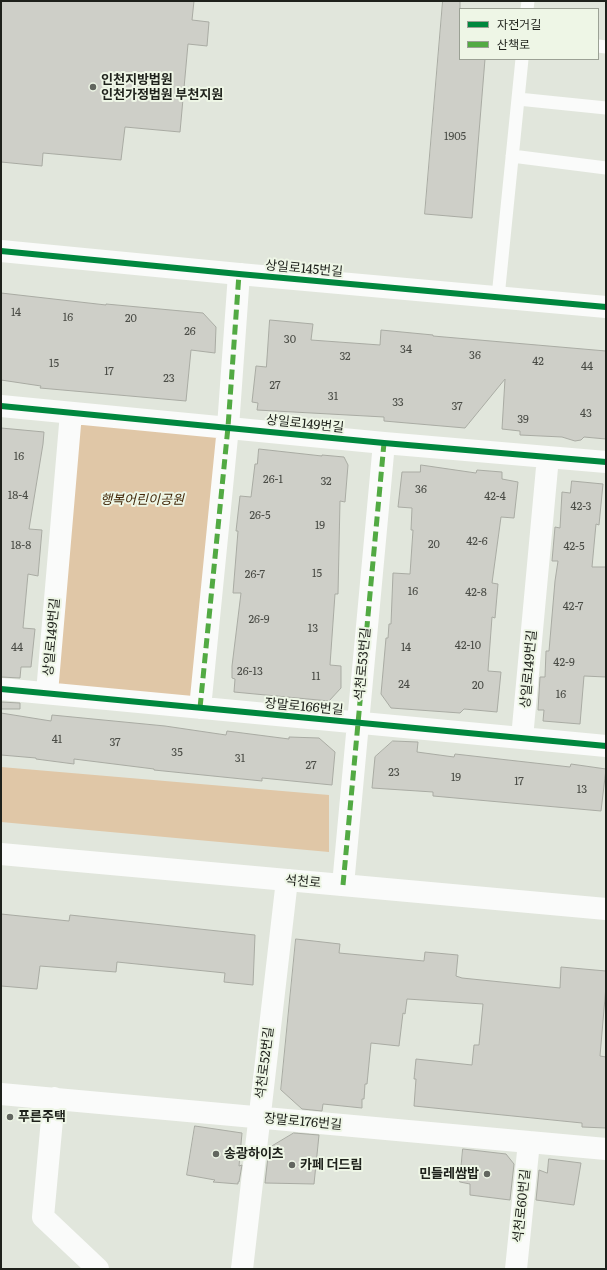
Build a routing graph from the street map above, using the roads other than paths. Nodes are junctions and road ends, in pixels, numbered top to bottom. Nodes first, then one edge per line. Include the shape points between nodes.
1 (522, 60) edge
2 (518, 98) junction
3 (606, 108) edge
4 (512, 156) junction
5 (606, 168) edge
6 (1, 251) edge
7 (239, 274) junction
8 (498, 297) junction
9 (606, 307) edge
10 (1, 406) edge
11 (72, 413) junction
12 (228, 427) junction
13 (384, 443) junction
14 (548, 457) junction
15 (606, 462) edge
16 (1, 690) edge
17 (47, 693) junction
18 (200, 708) junction
19 (358, 723) junction
20 (522, 738) junction
21 (606, 746) edge
22 (1, 854) edge
23 (287, 880) junction
24 (343, 886) junction
25 (606, 909) edge
26 (1, 1094) edge
27 (54, 1098) junction
28 (259, 1118) junction
29 (529, 1142) junction
30 (606, 1149) edge
31 (98, 1269) edge
32 (242, 1269) edge
33 (516, 1269) edge

1 - 2 lane
2 - 3 lane
2 - 4 lane
4 - 5 lane
4 - 8 lane
6 - 7 street, 상일로145번길
7 - 8 street, 상일로145번길
7 - 12 street
8 - 9 street, 상일로145번길
10 - 11 street, 상일로149번길
11 - 12 street, 상일로149번길
11 - 17 street, 상일로149번길
12 - 13 street, 상일로149번길
12 - 18 street
13 - 14 street, 상일로149번길
13 - 19 street, 석천로53번길
14 - 15 street, 상일로149번길
14 - 20 street, 상일로149번길
16 - 17 street, 장말로166번길
17 - 18 street, 장말로166번길
18 - 19 street, 장말로166번길
19 - 20 street, 장말로166번길
19 - 24 street, 석천로53번길
20 - 21 street, 장말로166번길
22 - 23 street, 석천로
23 - 24 street, 석천로
23 - 28 street, 석천로52번길
24 - 25 street, 석천로
26 - 27 street, 장말로176번길
27 - 28 street, 장말로176번길
27 - 31 street via 43,1217
28 - 29 street, 장말로176번길
28 - 32 street, 석천로52번길
29 - 30 street, 장말로176번길
29 - 33 street, 석천로60번길

